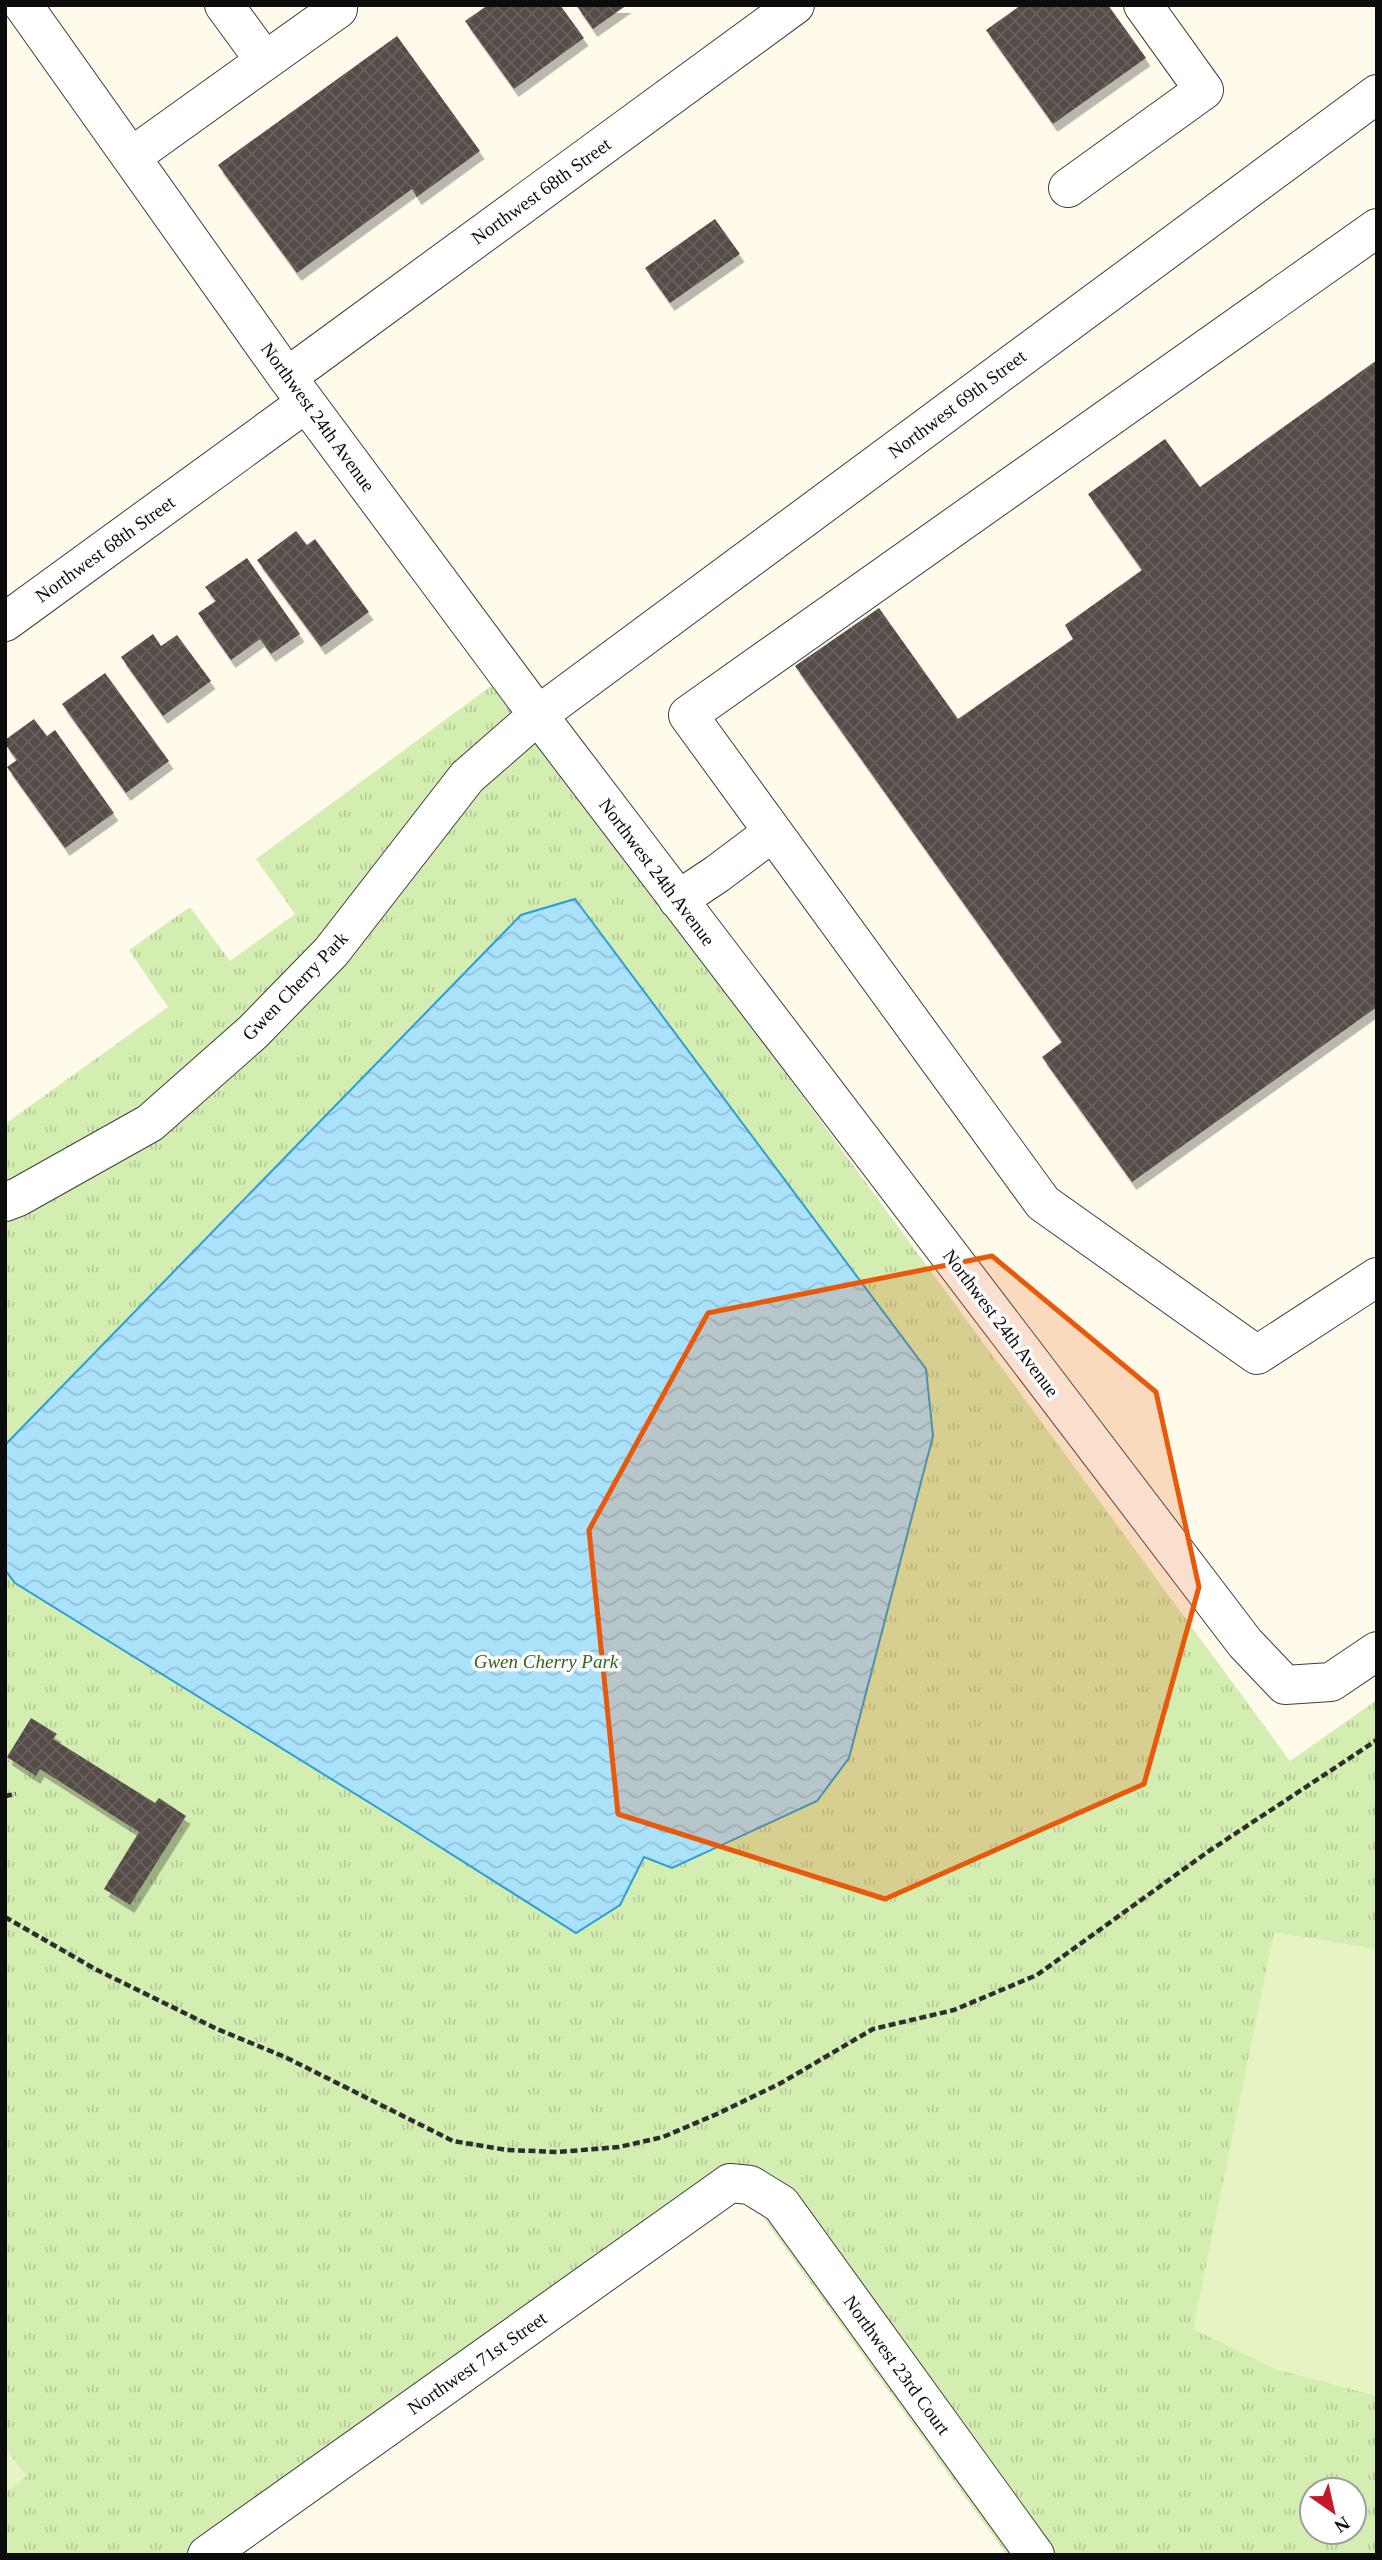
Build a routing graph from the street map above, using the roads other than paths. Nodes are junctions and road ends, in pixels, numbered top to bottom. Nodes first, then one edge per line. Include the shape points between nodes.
1 (23, 5) edge
2 (224, 5) edge
3 (795, 5) edge
4 (1143, 5) edge
5 (338, 9) dead end
6 (265, 61) junction
7 (1377, 94) edge
8 (131, 157) junction
9 (1068, 188) dead end
10 (1377, 228) edge
11 (297, 390) junction
12 (5, 622) edge
13 (538, 715) junction
14 (774, 832) junction
15 (678, 900) junction
16 (5, 1202) edge
17 (1377, 1277) edge
18 (1377, 1651) edge
19 (750, 2185) joint
20 (207, 2555) edge
21 (1035, 2555) edge

1 - 8 street, Northwest 24th Avenue
2 - 6 street
3 - 11 street, Northwest 68th Street
4 - 9 street via 1205,90
5 - 6 street
6 - 8 street
7 - 13 street, Northwest 69th Street
8 - 11 street, Northwest 24th Avenue
10 - 14 street via 688,715
11 - 12 street, Northwest 68th Street
11 - 13 street, Northwest 24th Avenue
13 - 15 street, Northwest 24th Avenue
13 - 16 street, Gwen Cherry Park via 467,777 331,952 253,1032 150,1123
14 - 15 street
14 - 17 street via 1043,1203 1258,1355
15 - 18 street, Northwest 24th Avenue via 1245,1643 1285,1685 1331,1682
19 - 20 street, Northwest 71st Street via 730,2183
19 - 21 street, Northwest 23rd Court via 781,2204

